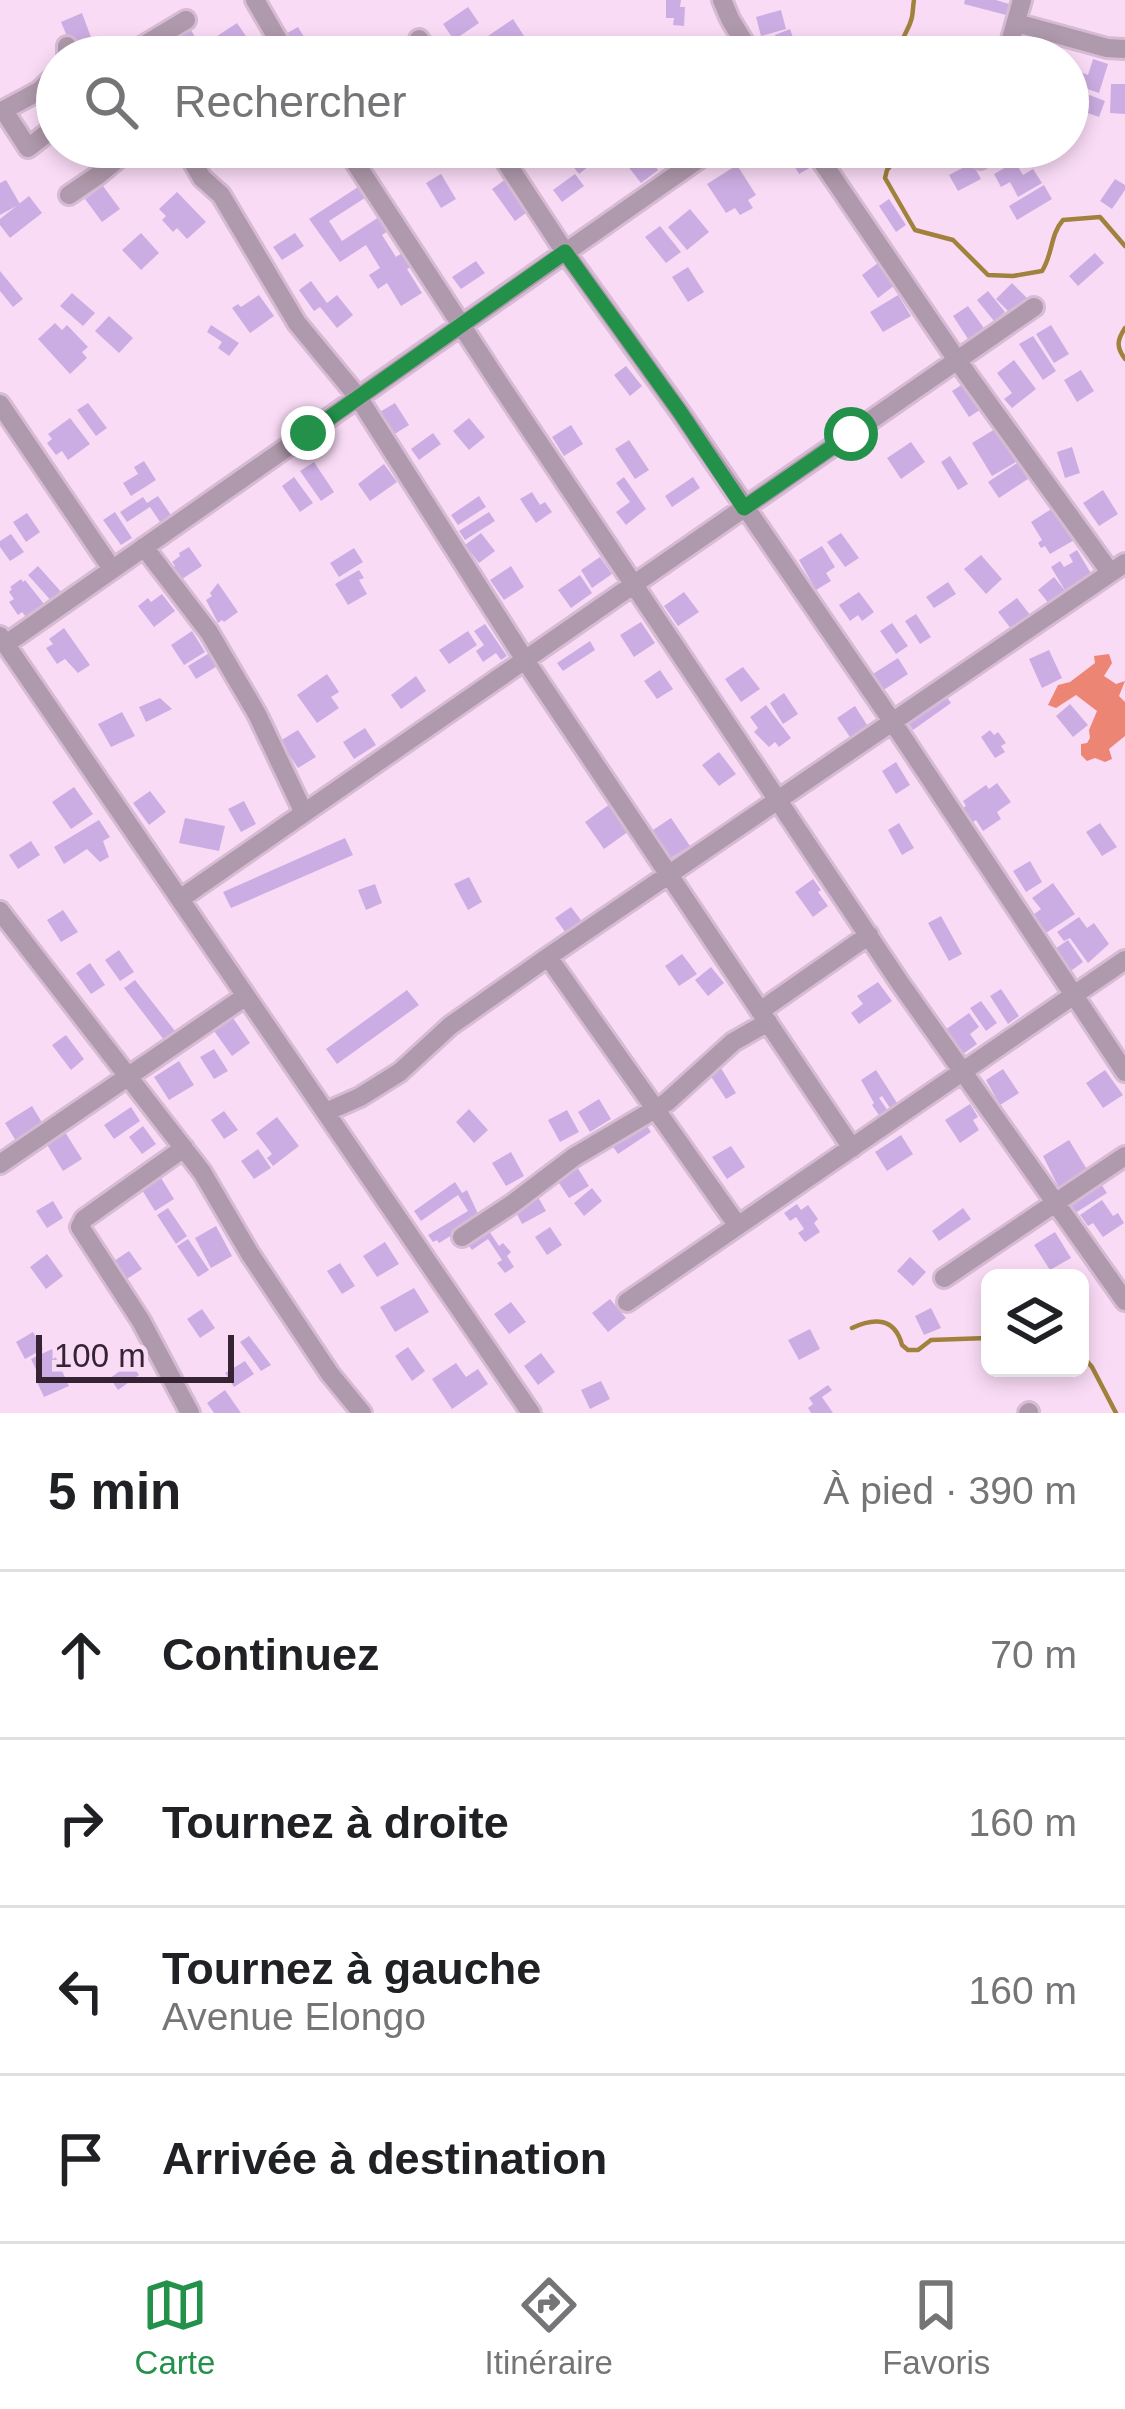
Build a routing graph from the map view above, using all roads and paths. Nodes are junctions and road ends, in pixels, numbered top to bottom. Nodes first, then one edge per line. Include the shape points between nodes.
1 (255, 0) edge
2 (722, 0) edge
3 (1022, 0) edge
4 (186, 20) dead end
5 (1016, 23) junction
6 (159, 36) edge
7 (276, 36) edge
8 (741, 36) edge
9 (1012, 36) edge
10 (1063, 36) edge
11 (1089, 43) edge
12 (1125, 49) edge
13 (36, 94) edge
14 (2, 111) edge
15 (36, 142) edge
16 (107, 168) edge
17 (196, 168) edge
18 (358, 168) edge
19 (510, 168) edge
20 (686, 168) edge
21 (826, 168) edge
22 (69, 194) dead end
23 (565, 252) junction
24 (1034, 307) dead end
25 (460, 326) junction
26 (957, 360) junction
27 (358, 397) junction
28 (0, 404) edge
29 (744, 508) junction
30 (144, 547) junction
31 (1118, 567) edge
32 (112, 569) junction
33 (634, 584) junction
34 (3, 640) edge
35 (525, 660) junction
36 (892, 721) junction
37 (778, 799) junction
38 (304, 813) junction
39 (669, 875) junction
40 (180, 899) junction
41 (0, 911) edge
42 (868, 935) junction
43 (548, 957) junction
44 (1125, 960) edge
45 (246, 995) junction
46 (1073, 996) junction
47 (764, 1017) junction
48 (962, 1072) junction
49 (1125, 1072) edge
50 (129, 1075) junction
51 (655, 1109) junction
52 (326, 1112) junction
53 (0, 1138) edge
54 (184, 1148) junction
55 (852, 1148) junction
56 (1125, 1156) edge
57 (7, 1159) edge
58 (1054, 1204) junction
59 (738, 1226) junction
60 (462, 1237) dead end
61 (944, 1278) dead end
62 (1125, 1301) edge
63 (627, 1302) dead end
64 (190, 1413) edge
65 (362, 1413) edge
66 (532, 1413) edge

1 - 7 street
2 - 8 street
3 - 5 street
4 - 6 street
5 - 9 street
5 - 10 street
11 - 12 street
13 - 14 street
14 - 15 street via 28,148
16 - 22 street
17 - 27 street via 248,236 297,323
18 - 25 street
19 - 23 street
20 - 23 street
21 - 26 street
23 - 25 street
23 - 29 street
24 - 26 street
25 - 27 street
25 - 33 street
26 - 29 street
26 - 31 street
27 - 30 street
27 - 35 street
28 - 32 street
29 - 33 street
29 - 36 street
30 - 32 street
30 - 38 street via 209,632
31 - 36 street
32 - 34 street
33 - 35 street
33 - 37 street
34 - 40 street
35 - 38 street
35 - 39 street
36 - 37 street
36 - 46 street
37 - 39 street
37 - 42 street
38 - 40 street
39 - 43 street
39 - 47 street
40 - 45 street
41 - 50 street
42 - 47 street
42 - 48 street
43 - 51 street
43 - 52 street via 400,1072
44 - 46 street
45 - 50 street
45 - 52 street
46 - 48 street
46 - 49 street
47 - 51 street
47 - 55 street
48 - 55 street
48 - 58 street
50 - 54 street
50 - 57 street
51 - 59 street
51 - 60 street
52 - 66 street
53 - 57 street
54 - 64 street via 80,1227
54 - 65 street
55 - 59 street
56 - 58 street
58 - 61 street
58 - 62 street
59 - 63 street

